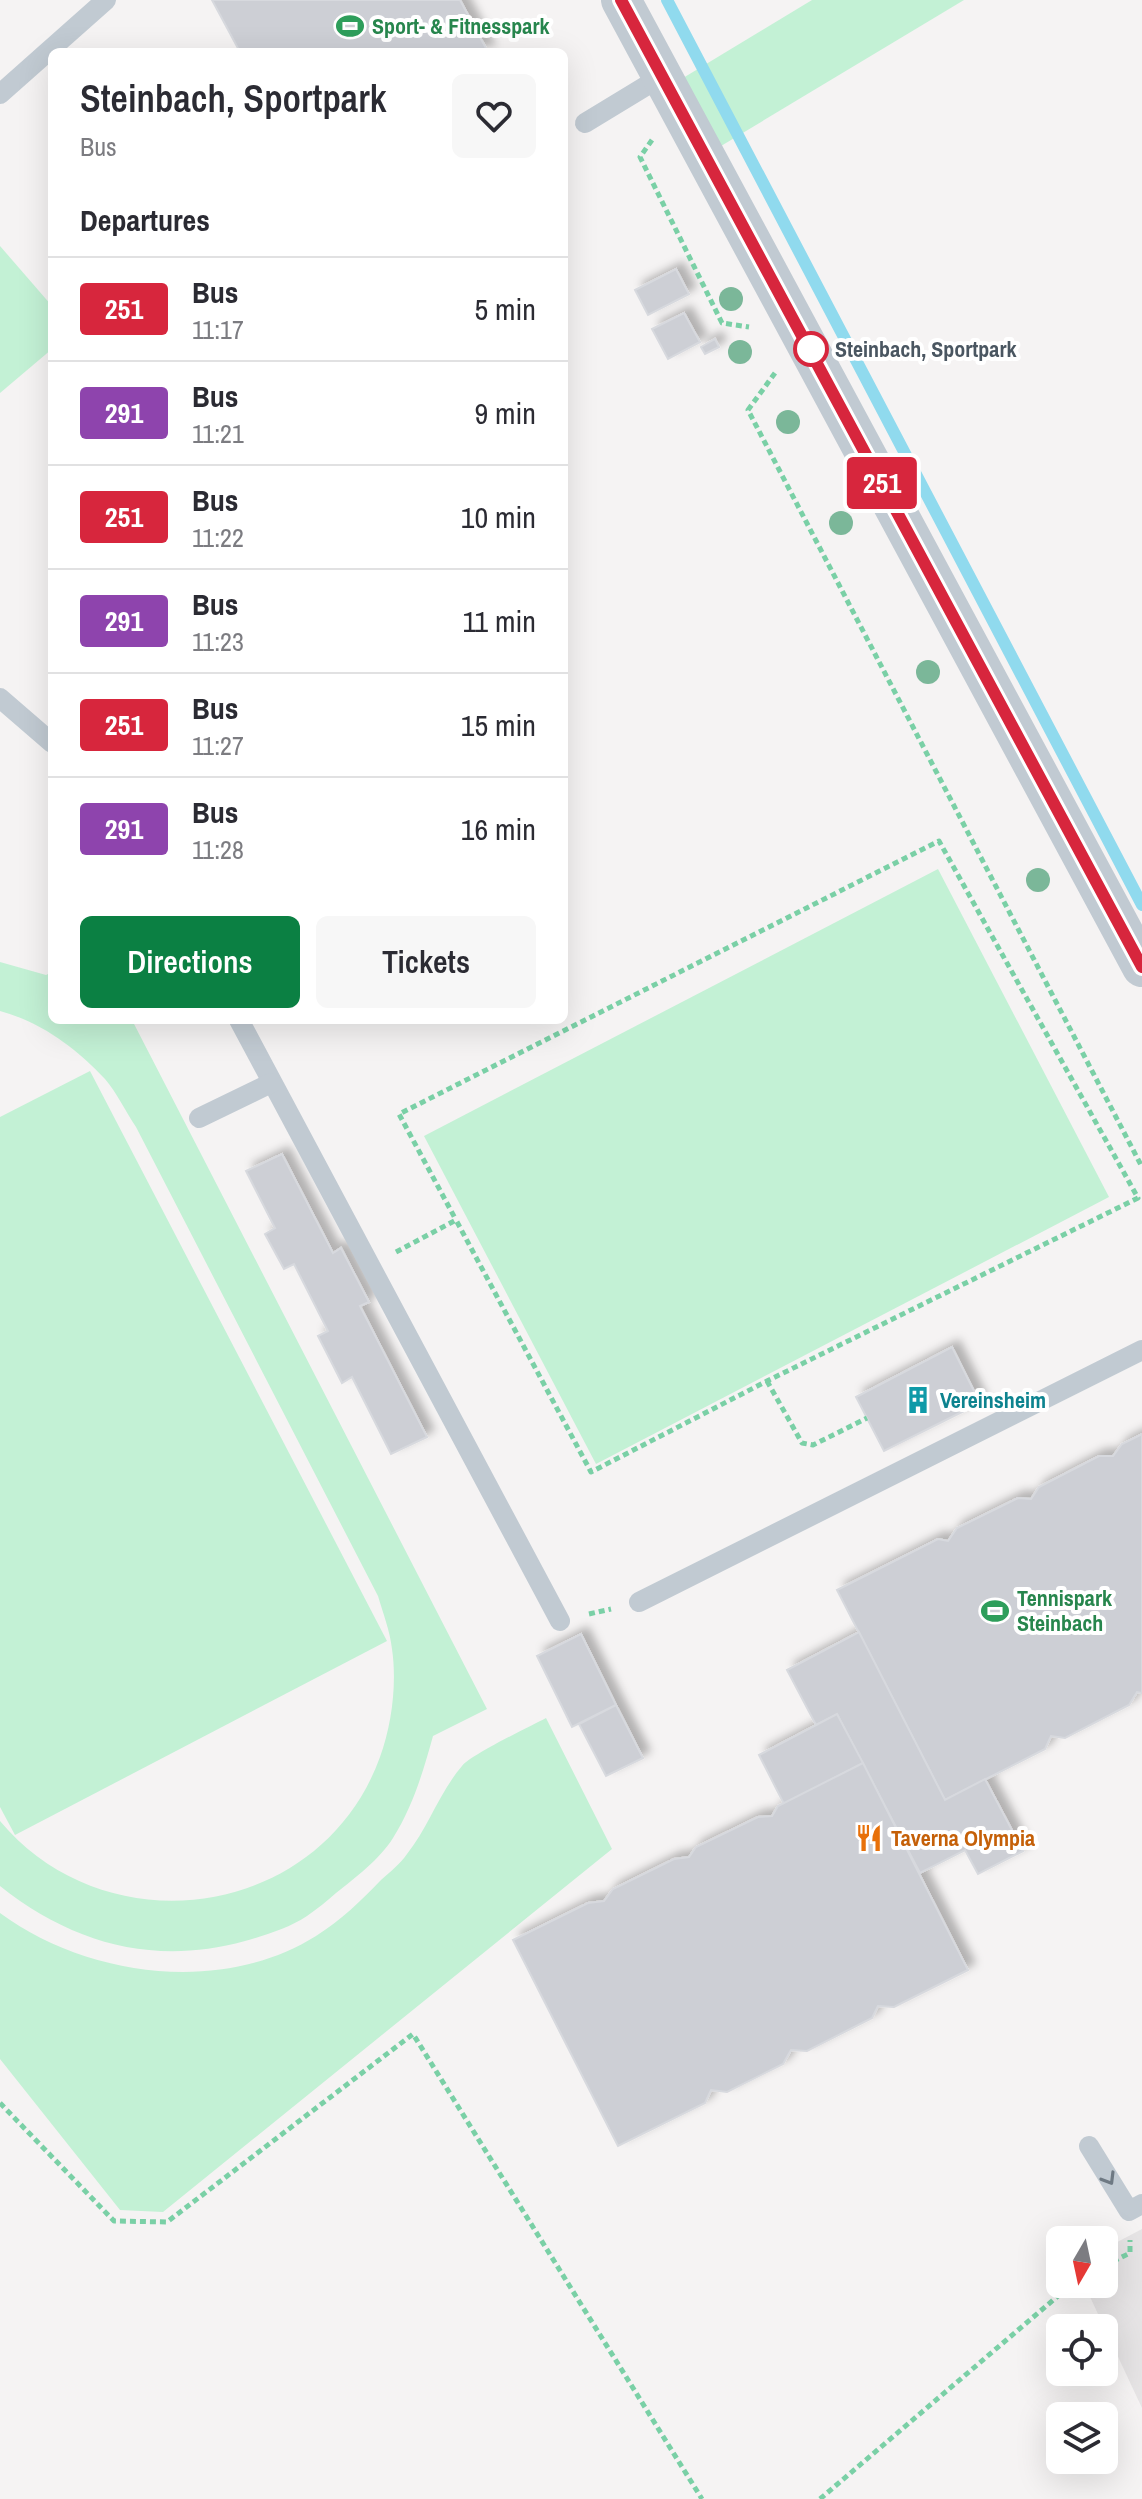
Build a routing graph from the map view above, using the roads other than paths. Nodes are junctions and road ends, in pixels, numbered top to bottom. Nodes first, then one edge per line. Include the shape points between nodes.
1 (106, 0) edge
2 (621, 0) edge
3 (52, 48) edge
4 (48, 51) edge
5 (664, 75) junction
6 (0, 94) edge
7 (585, 123) dead end
8 (0, 698) edge
9 (48, 740) edge
10 (1142, 967) edge
11 (241, 1024) edge
12 (271, 1083) junction
13 (199, 1118) dead end
14 (1142, 1350) edge
15 (639, 1602) road end
16 (560, 1621) road end
17 (1089, 2146) dead end
18 (1136, 2208) edge

1 - 3 lane
2 - 5 street
4 - 6 lane
5 - 7 lane
5 - 10 street
8 - 9 lane
11 - 12 lane
12 - 13 lane
12 - 16 lane
14 - 15 lane
17 -> 18 lane

